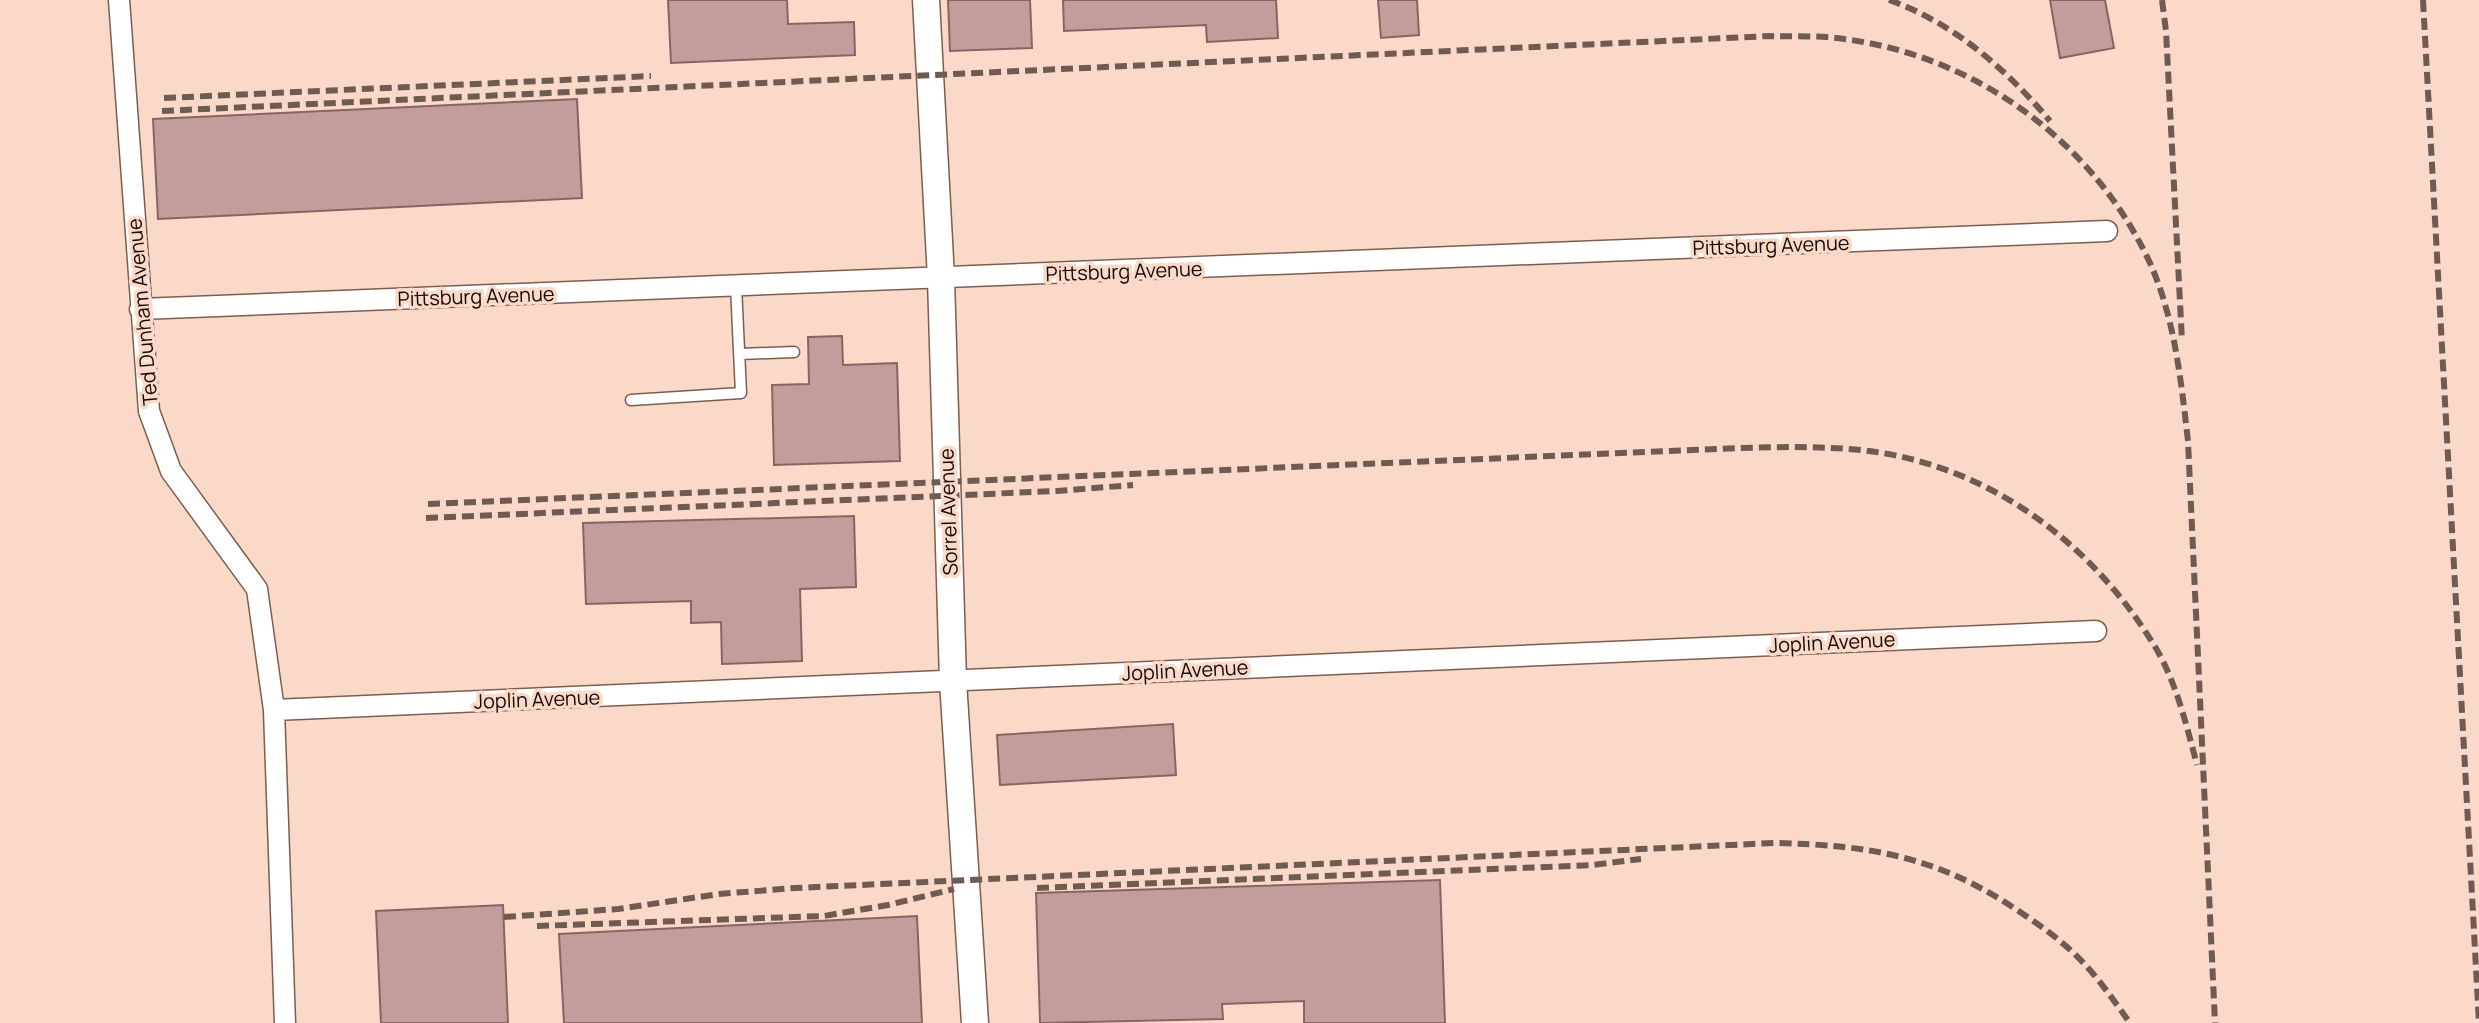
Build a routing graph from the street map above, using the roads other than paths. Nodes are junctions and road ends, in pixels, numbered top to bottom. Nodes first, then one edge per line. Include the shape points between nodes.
1 (119, 0) edge
2 (926, 0) edge
3 (2107, 231) dead end
4 (941, 278) junction
5 (736, 286) junction
6 (140, 309) junction
7 (794, 352) dead end
8 (740, 354) junction
9 (631, 400) dead end
10 (2096, 631) dead end
11 (953, 681) junction
12 (274, 710) junction
13 (285, 1023) edge
14 (975, 1023) edge

1 - 6 street, Ted Dunham Avenue
2 - 4 street, Sorrel Avenue
3 - 4 street, Pittsburg Avenue
4 - 5 street, Pittsburg Avenue
4 - 11 street, Sorrel Avenue
5 - 6 street, Pittsburg Avenue
5 - 8 lane
6 - 12 street, Ted Dunham Avenue via 149,411 171,471 257,589
7 - 8 lane
8 - 9 lane via 741,393
10 - 11 street, Joplin Avenue
11 - 12 street, Joplin Avenue
11 - 14 street, Sorrel Avenue
12 - 13 street, Ted Dunham Avenue

